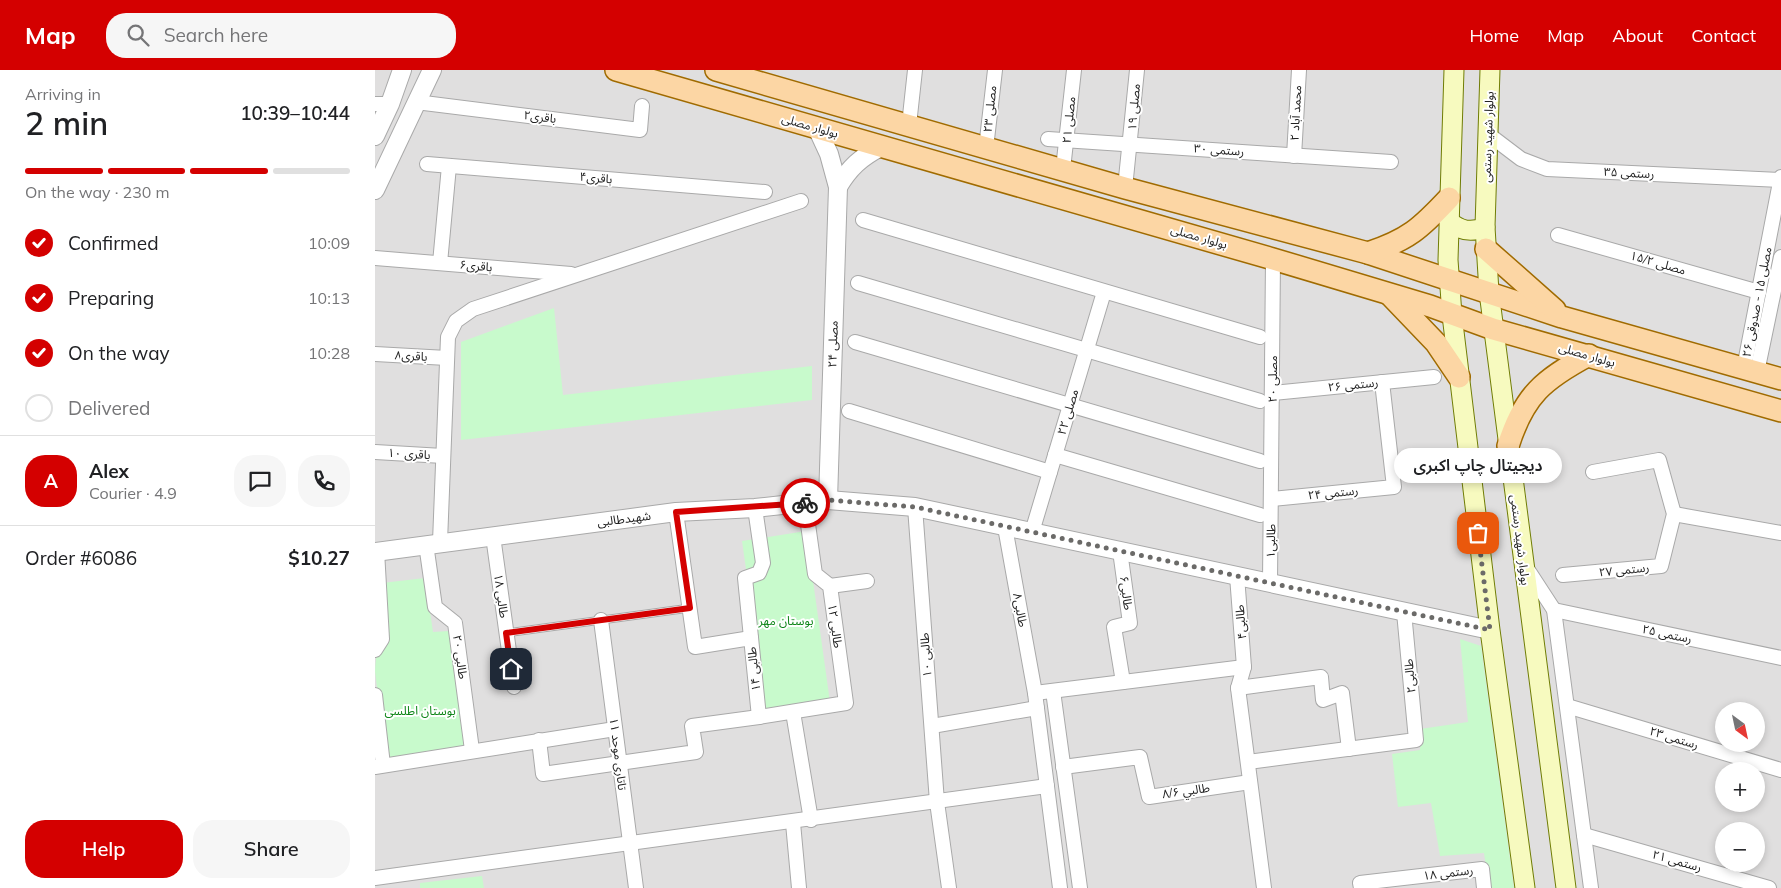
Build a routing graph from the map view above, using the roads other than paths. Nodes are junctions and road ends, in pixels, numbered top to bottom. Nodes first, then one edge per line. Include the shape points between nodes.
1 (402, 70) edge
2 (432, 70) edge
3 (615, 70) edge
4 (716, 70) edge
5 (915, 70) edge
6 (995, 70) edge
7 (1074, 70) edge
8 (1137, 70) edge
9 (1299, 70) edge
10 (1454, 70) edge
11 (1490, 70) edge
12 (760, 76) edge
13 (416, 102) junction
14 (382, 104) edge
15 (642, 106) dead end
16 (909, 125) junction
17 (817, 128) junction
18 (1488, 134) junction
19 (375, 136) edge
20 (1048, 139) dead end
21 (1067, 140) junction
22 (1130, 144) junction
23 (881, 147) junction
24 (986, 148) junction
25 (1295, 156) junction
26 (1391, 162) dead end
27 (427, 164) dead end
28 (449, 166) junction
29 (1063, 169) junction
30 (1781, 179) edge
31 (838, 187) junction
32 (1125, 188) junction
33 (375, 190) edge
34 (765, 192) dead end
35 (1449, 198) junction
36 (801, 201) dead end
37 (863, 220) dead end
38 (1449, 221) junction
39 (1485, 227) junction
40 (1558, 235) dead end
41 (1486, 249) junction
42 (1368, 253) junction
43 (1781, 257) edge
44 (375, 258) edge
45 (1273, 259) junction
46 (441, 263) junction
47 (578, 274) junction
48 (858, 282) dead end
49 (1450, 282) junction
50 (1104, 292) junction
51 (1489, 292) junction
52 (1759, 292) junction
53 (1388, 293) junction
54 (1452, 315) junction
55 (1562, 317) junction
56 (1493, 329) junction
57 (1260, 337) dead end
58 (855, 342) dead end
59 (1087, 351) junction
60 (375, 354) edge
61 (1589, 355) junction
62 (447, 358) junction
63 (1751, 370) junction
64 (1434, 377) dead end
65 (1459, 378) junction
66 (1781, 378) edge
67 (1382, 382) junction
68 (1273, 393) junction
69 (1260, 401) dead end
70 (1753, 402) junction
71 (1070, 406) junction
72 (1781, 410) edge
73 (849, 411) dead end
74 (1508, 446) junction
75 (375, 452) edge
76 (1055, 455) junction
77 (443, 456) junction
78 (1260, 461) dead end
79 (1050, 472) junction
80 (1593, 472) dead end
81 (1272, 499) junction
82 (828, 500) junction
83 (805, 504) junction
84 (915, 507) junction
85 (755, 508) junction
86 (676, 512) junction
87 (1673, 514) junction
88 (1260, 515) dead end
89 (1005, 526) junction
90 (1032, 532) junction
91 (1781, 533) edge
92 (493, 536) junction
93 (433, 543) junction
94 (1120, 551) junction
95 (376, 552) edge
96 (1522, 562) junction
97 (1237, 576) junction
98 (1563, 576) dead end
99 (867, 581) dead end
100 (1270, 583) junction
101 (830, 586) junction
102 (690, 608) junction
103 (1554, 610) junction
104 (1404, 612) junction
105 (601, 620) junction
106 (1490, 630) junction
107 (506, 633) junction
108 (751, 638) junction
109 (377, 643) edge
110 (1781, 658) edge
111 (1244, 667) junction
112 (1123, 682) junction
113 (514, 687) dead end
114 (1239, 688) junction
115 (1053, 691) junction
116 (1035, 693) junction
117 (375, 695) edge
118 (1567, 706) junction
119 (1037, 708) junction
120 (793, 712) junction
121 (759, 716) junction
122 (932, 726) junction
123 (615, 729) junction
124 (539, 740) junction
125 (1349, 749) junction
126 (472, 750) junction
127 (1248, 762) junction
128 (619, 763) junction
129 (379, 766) edge
130 (1063, 767) junction
131 (1781, 770) edge
132 (1250, 782) junction
133 (1047, 786) junction
134 (937, 802) junction
135 (811, 820) junction
136 (793, 823) junction
137 (1584, 835) junction
138 (630, 844) junction
139 (375, 878) edge
140 (636, 888) edge
141 (799, 888) edge
142 (949, 888) edge
143 (1060, 888) edge
144 (1080, 888) edge
145 (1264, 888) edge
146 (1361, 888) edge
147 (1484, 888) edge
148 (1525, 888) edge
149 (1566, 888) edge
150 (1591, 888) edge
151 (1769, 888) edge

1 - 14 street
2 - 13 street
3 - 17 main road, بولوار مصلی
4 - 12 main road
5 - 16 street
6 - 24 street, مصلی ۲۳
7 - 21 street, مصلی ۲۱
8 - 22 street, مصلی ۱۹
9 - 25 street, محمد آباد ۲
10 - 35 main road
11 - 18 main road, بولوار شهید رستمی
12 - 16 main road
13 - 15 street, باقری۲ via 640,130
13 - 33 street
14 - 19 street
16 - 24 main road
17 - 23 main road, بولوار مصلی
17 - 31 street via 829,154
18 - 30 street, رستمی ۳۵ via 1521,159 1547,169
18 - 39 main road, بولوار شهید رستمی
20 - 21 street, رستمی ۳۰
21 - 22 street, رستمی ۳۰
21 - 29 street, مصلی ۲۱
22 - 25 street, رستمی ۳۰
22 - 32 street, مصلی ۱۹
23 - 31 street via 848,169
23 - 45 main road, بولوار مصلی
24 - 29 main road
25 - 26 street, رستمی ۳۰
27 - 28 street, باقری۴
28 - 34 street, باقری۴
28 - 46 street
29 - 32 main road
30 - 52 street, مصلی ۱۵ - صدوقی ۲۶
31 - 82 street, مصلی ۲۴
32 - 42 main road
35 - 38 main road
35 - 42 main road via 1411,236
36 - 47 street, طالبی ۲۰
37 - 50 street
38 - 39 main road via 1470,231
38 - 49 main road
39 - 41 main road, بولوار شهید رستمی
40 - 52 street, مصلی ۱۵/۲
41 - 51 main road, بولوار شهید رستمی
41 - 55 main road
42 - 49 main road
43 - 63 street, مصلی ۱۵ - صدوقی ۲۶
44 - 46 street, باقری۶
45 - 53 main road, بولوار مصلی
45 - 68 street, مصلی ۲۰
46 - 47 street, باقری۶
47 - 62 street, طالبی ۲۰ via 473,309 456,321 448,337
48 - 59 street
49 - 51 main road
49 - 54 main road
50 - 57 street
50 - 59 street, مصلی ۲۲
51 - 55 main road
51 - 56 main road, بولوار شهید رستمی
52 - 63 street, مصلی ۱۵ - صدوقی ۲۶
53 - 54 main road, بولوار مصلی
53 - 65 main road via 1436,343
54 - 56 main road, بولوار مصلی
54 - 65 main road
55 - 63 main road
56 - 61 main road, بولوار مصلی
56 - 74 main road, بولوار شهید رستمی
58 - 71 street
59 - 69 street
59 - 71 street, مصلی ۲۲
60 - 62 street, باقری۸
61 - 70 main road, بولوار مصلی
61 - 74 main road via 1544,382 1517,419
62 - 77 street, طالبی ۲۰
63 - 66 main road
63 - 70 main road
64 - 67 street, رستمی ۲۶
65 - 106 main road
67 - 68 street, رستمی ۲۶
67 - 81 street, رستمی ۲۴ via 1394,487
68 - 81 street, مصلی ۲۰
70 - 72 main road, بولوار مصلی
71 - 76 street, مصلی ۲۲
71 - 78 street
73 - 79 street
74 - 96 main road, بولوار شهید رستمی
75 - 77 street, باقری ۱۰
76 - 79 street, مصلی ۲۲
76 - 88 street
77 - 93 street, طالبی ۲۰
79 - 90 street, مصلی ۲۲
80 - 87 street via 1659,460
81 - 100 street, طالبی۱
82 - 83 street, شهیدطالبی
82 - 84 street, شهیدطالبی
83 - 85 street, شهیدطالبی
83 - 101 street, طالبی ۱۲ via 815,574
84 - 89 street, شهیدطالبی
84 - 122 street, طالبی ۱۰
85 - 86 street, شهیدطالبی
85 - 108 street, طالبی ۱۴ via 763,563 759,574 745,578
86 - 92 street, شهیدطالبی
86 - 102 street
87 - 91 street
87 - 98 street, رستمی ۲۷ via 1661,566
89 - 90 street, شهیدطالبی
89 - 116 street, طالبی۸
90 - 94 street, شهیدطالبی
92 - 93 street, شهیدطالبی
92 - 107 street, طالبی ۱۸
93 - 95 street, شهیدطالبی
93 - 126 street, طالبی ۲۰ via 435,607 455,623
94 - 97 street, شهیدطالبی
94 - 112 street, طالبی۶ via 1130,623 1114,627
95 - 109 street
96 - 103 street
96 - 149 main road, بولوار شهید رستمی
97 - 100 street, شهیدطالبی
97 - 111 street, طالبی۴
99 - 101 street
100 - 104 street, شهیدطالبی
101 - 120 street, طالبی ۱۲ via 846,703
102 - 105 lane
102 - 108 street via 695,647
103 - 110 street, رستمی ۲۵
103 - 118 street
104 - 106 street, شهیدطالبی
104 - 125 street, طالبی۲ via 1416,740
105 - 107 lane
105 - 123 street, تاتاری موحد ۱۱
106 - 148 main road
107 - 113 street, طالبی ۱۸
108 - 121 street, طالبی ۱۴
111 - 112 street
111 - 114 street, طالبی۴
112 - 115 street
114 - 125 street via 1321,678 1323,700 1343,693
114 - 127 street
115 - 116 street
115 - 130 street
116 - 119 street, طالبی۸
117 - 129 street
118 - 131 street, رستمی ۲۳
118 - 137 street
119 - 122 street
119 - 133 street, طالبی۸
120 - 121 street
120 - 135 street
121 - 128 street via 692,726 697,752
122 - 134 street, طالبی ۱۰
123 - 124 street
123 - 128 street, تاتاری موحد ۱۱
124 - 126 street
124 - 128 street via 543,774
125 - 127 street
126 - 129 street
127 - 132 street
128 - 138 street, تاتاری موحد ۱۱
130 - 132 street, طالبي ۸/۶ via 1140,757 1149,796
130 - 144 street
132 - 145 street
133 - 134 street
133 - 143 street, طالبی۸
134 - 135 street
134 - 142 street, طالبی ۱۰
135 - 136 street
136 - 138 street
136 - 141 street
137 - 150 street
137 - 151 street, رستمی ۲۱
138 - 139 street
138 - 140 street, تاتاری موحد ۱۱
146 - 147 street, رستمی ۱۸ via 1360,883 1481,869

